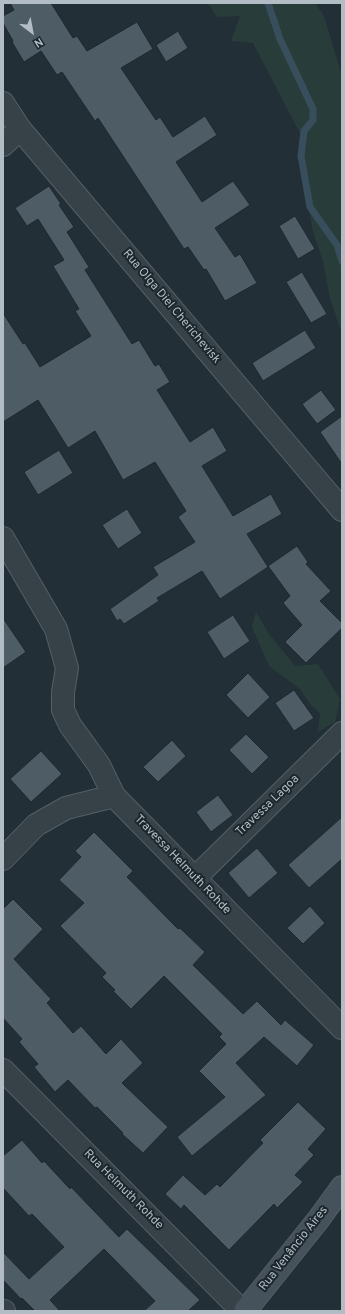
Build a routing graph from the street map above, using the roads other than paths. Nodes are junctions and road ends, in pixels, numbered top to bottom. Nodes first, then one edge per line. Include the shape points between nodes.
1 (3, 103) edge
2 (20, 129) junction
3 (3, 145) edge
4 (342, 510) edge
5 (5, 542) edge
6 (342, 733) edge
7 (114, 796) junction
8 (3, 859) edge
9 (195, 878) junction
10 (342, 1028) edge
11 (3, 1070) edge
12 (342, 1186) edge
13 (243, 1311) edge

1 - 2 street, Rua Olga Diel Cherichevisk
2 - 3 street
2 - 4 street, Rua Olga Diel Cherichevisk
5 - 7 street, Travessa Helmuth Rohde via 56,629 68,668 63,692 63,710 70,725 99,765
6 - 9 street, Travessa Lagoa
7 - 8 street via 66,808 36,825
7 - 9 street, Travessa Helmuth Rohde
9 - 10 street, Travessa Helmuth Rohde
11 - 13 street, Rua Helmuth Rohde
12 - 13 street, Rua Venâncio Aires via 318,1220

